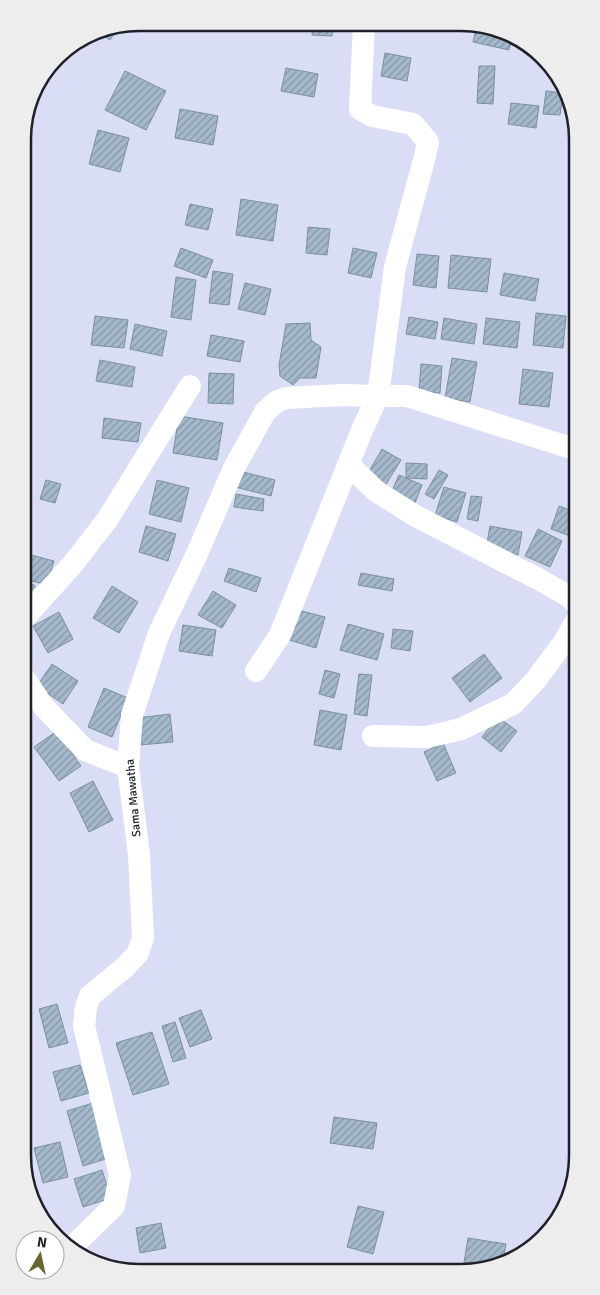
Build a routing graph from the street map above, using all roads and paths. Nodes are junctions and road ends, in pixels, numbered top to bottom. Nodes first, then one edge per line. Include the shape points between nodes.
1 (364, 31) edge
2 (190, 386) dead end
3 (378, 396) junction
4 (569, 447) edge
5 (348, 464) junction
6 (569, 596) edge
7 (31, 609) edge
8 (569, 633) edge
9 (256, 671) dead end
10 (31, 687) edge
11 (373, 736) dead end
12 (128, 767) junction
13 (75, 1244) edge

1 - 3 street via 360,109 372,116 413,124 428,142 395,267
2 - 7 street via 107,520
3 - 4 street, Sama Mawatha via 407,396
3 - 5 street
3 - 12 street, Sama Mawatha via 286,398 264,412 234,468 159,633 132,715
5 - 6 street via 376,491 414,514
5 - 9 street via 280,635
8 - 11 street via 535,681 513,704 461,729 427,737
10 - 12 street via 43,706 85,750
12 - 13 street, Sama Mawatha via 139,855 143,938 138,953 90,996 84,1026 120,1175 114,1206

